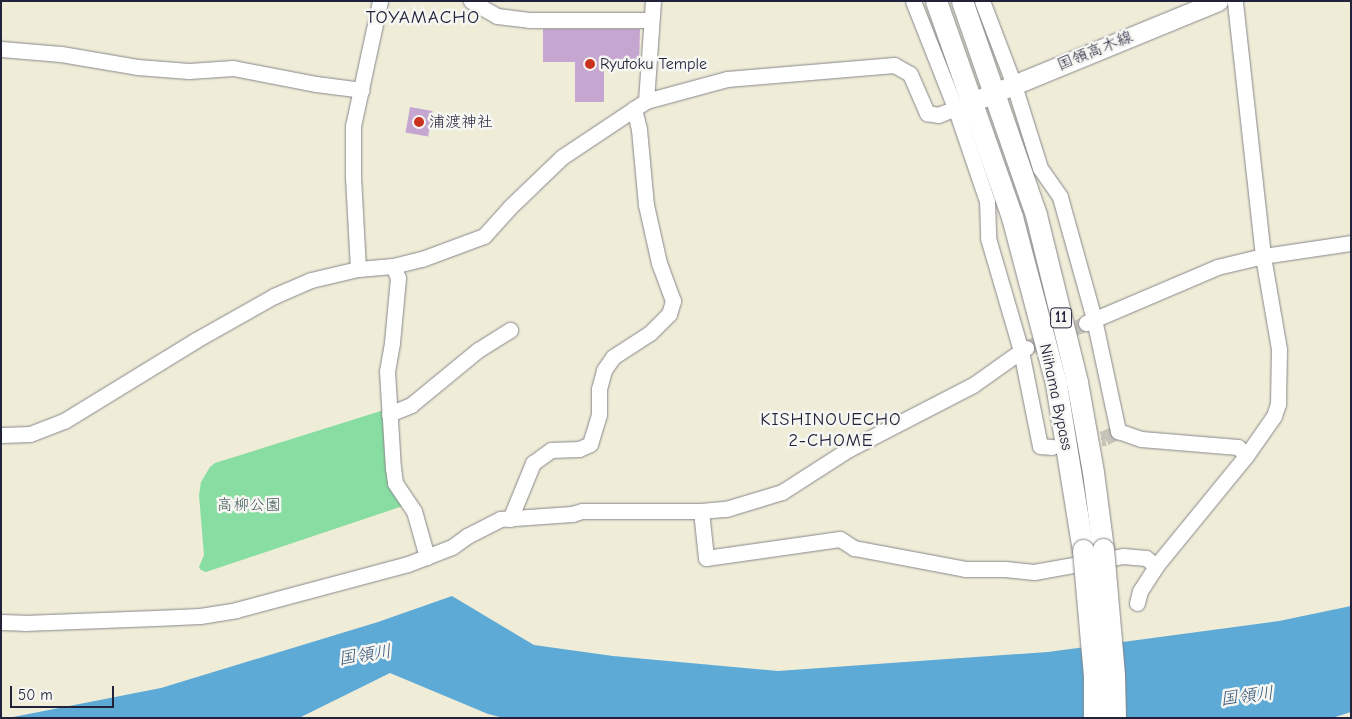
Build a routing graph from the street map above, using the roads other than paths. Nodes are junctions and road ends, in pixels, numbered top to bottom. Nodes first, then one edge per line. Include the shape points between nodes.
1 (380, 1) edge
2 (471, 1) edge
3 (653, 1) edge
4 (913, 1) edge
5 (936, 1) edge
6 (962, 1) edge
7 (982, 1) edge
8 (1218, 1) edge
9 (1236, 1) edge
10 (651, 20) junction
11 (1, 49) edge
12 (1004, 89) junction
13 (362, 90) junction
14 (640, 105) junction
15 (964, 106) junction
16 (1351, 243) edge
17 (1263, 256) junction
18 (393, 266) junction
19 (358, 269) junction
20 (1089, 321) junction
21 (510, 330) dead end
22 (1023, 350) junction
23 (389, 414) junction
24 (1, 435) edge
25 (1052, 447) dead end
26 (1246, 456) junction
27 (701, 511) junction
28 (510, 519) junction
29 (1093, 550) junction
30 (427, 557) junction
31 (1156, 566) junction
32 (1137, 603) dead end
33 (1, 622) edge
34 (1094, 718) edge
35 (1115, 718) edge

1 - 13 street
2 - 10 street via 497,16 529,20
3 - 10 street
4 - 15 street
5 - 15 highway, Niihama Bypass / 11
6 - 12 highway, Niihama Bypass / 11
7 - 12 street
8 - 12 main road, 国領高木線
9 - 17 street
10 - 14 street
11 - 13 street via 61,54 137,67 189,71 233,68
12 - 15 main road, 国領高木線
12 - 20 street via 1040,168 1060,197
12 - 29 highway, Niihama Bypass / 11 via 1077,382 1093,472
13 - 19 street via 353,126
14 - 15 street via 727,79 894,65 910,74 927,113 938,115
14 - 18 street via 562,157 484,236
14 - 28 street via 646,205 673,301 671,308 650,333 613,357 604,370 599,389 599,414 590,444 579,449 551,450 533,463
15 - 22 street via 987,201 988,238
15 - 29 highway, Niihama Bypass / 11 via 1012,217 1056,384
16 - 17 street
17 - 20 street via 1217,267
17 - 26 street via 1279,349 1279,391 1274,416
18 - 19 street
18 - 23 street via 398,278 387,371
19 - 24 street via 311,280 274,296 64,421 30,434
20 - 26 street via 1118,431 1141,439 1238,447
21 - 23 street via 478,350 411,405
22 - 25 street via 1040,446
22 - 27 street via 973,385 849,449 782,492 726,509
23 - 30 street via 395,483 414,511
26 - 31 street
27 - 28 street via 582,511
27 - 31 street via 706,558 840,539 854,548 965,569 1034,572 1123,556 1146,558
28 - 30 street via 500,519 482,527 452,547
29 - 34 highway, Niihama Bypass / 11, bridge
29 - 35 highway, Niihama Bypass / 11, bridge via 1114,676
30 - 33 street via 264,603 209,614
31 - 32 street via 1140,591

